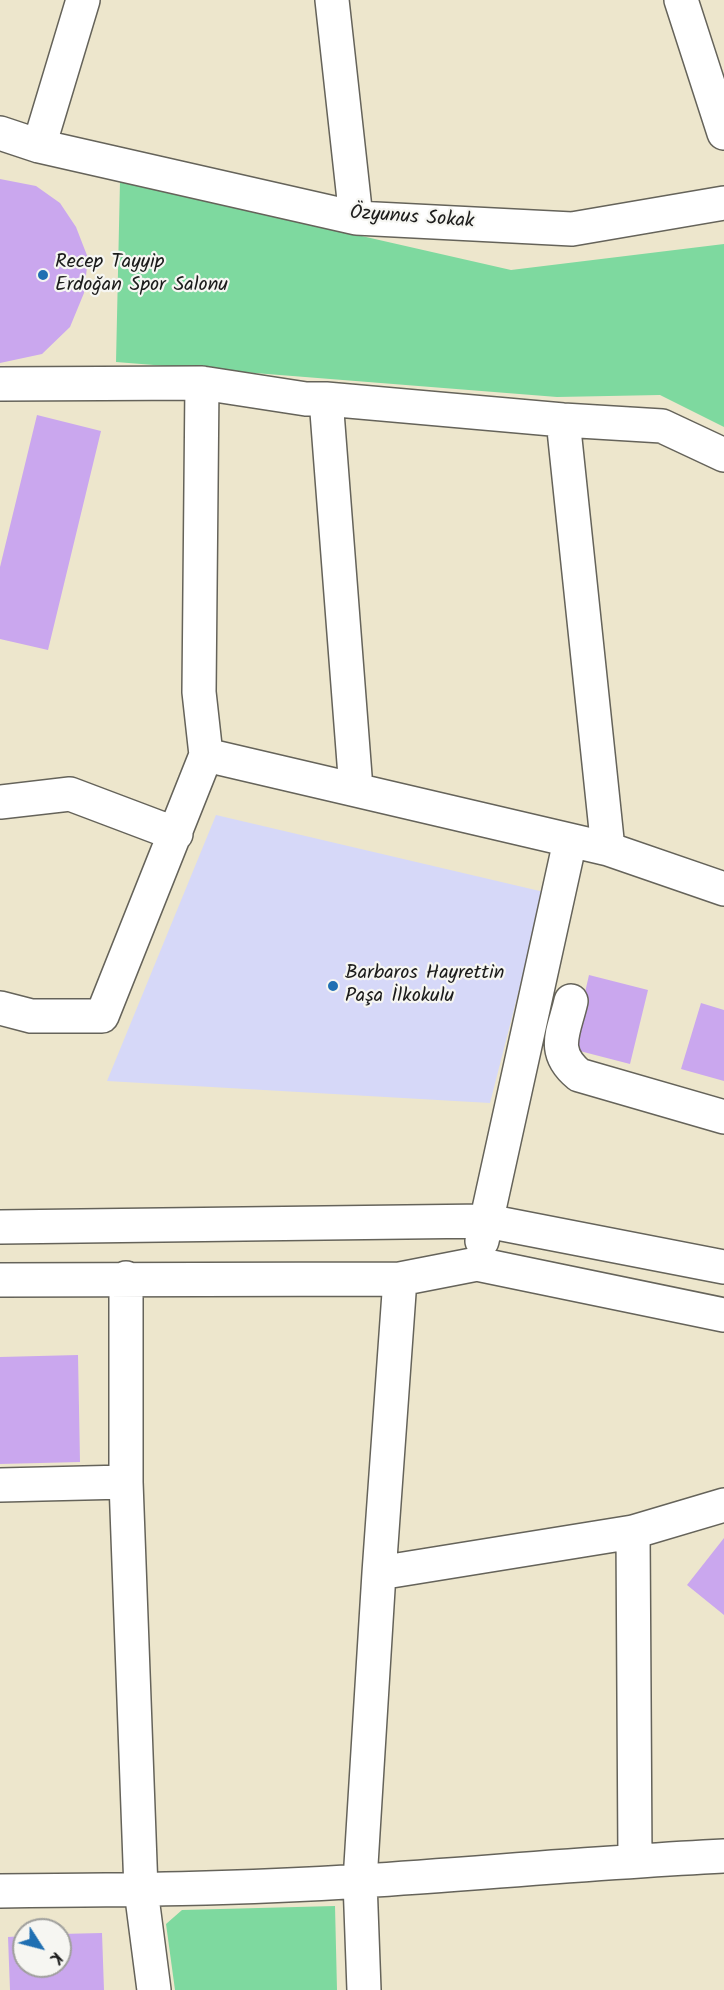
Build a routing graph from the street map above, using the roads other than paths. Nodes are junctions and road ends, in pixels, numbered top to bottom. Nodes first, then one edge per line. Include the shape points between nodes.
1 (83, 0) edge
2 (332, 0) edge
3 (681, 0) edge
4 (0, 133) edge
5 (724, 133) edge
6 (39, 146) junction
7 (724, 203) edge
8 (356, 218) junction
9 (202, 383) junction
10 (0, 384) edge
11 (326, 399) junction
12 (564, 420) junction
13 (724, 454) edge
14 (206, 755) junction
15 (356, 789) junction
16 (0, 802) edge
17 (176, 834) junction
18 (570, 841) junction
19 (608, 849) junction
20 (724, 889) edge
21 (571, 1001) dead end
22 (0, 1008) edge
23 (724, 1117) edge
24 (487, 1221) junction
25 (0, 1227) edge
26 (477, 1264) junction
27 (724, 1267) edge
28 (126, 1278) junction
29 (400, 1279) junction
30 (0, 1280) edge
31 (724, 1315) edge
32 (126, 1482) junction
33 (0, 1485) edge
34 (724, 1505) edge
35 (633, 1533) junction
36 (380, 1573) junction
37 (724, 1856) edge
38 (635, 1860) junction
39 (360, 1881) junction
40 (141, 1890) junction
41 (0, 1891) edge
42 (154, 1990) edge
43 (364, 1990) edge

1 - 6 street
2 - 8 street
3 - 5 street
4 - 6 street, Özyunus Sokak
6 - 8 street, Özyunus Sokak
7 - 8 street, Özyunus Sokak via 572,229
9 - 10 street
9 - 11 street
9 - 14 street via 199,692
11 - 12 street
11 - 15 street
12 - 13 street via 662,426
12 - 19 street
14 - 15 street
14 - 17 street
15 - 18 street
16 - 17 street via 70,794
17 - 22 street via 102,1016 31,1016
18 - 19 street
18 - 24 street
19 - 20 street
21 - 23 street via 560,1048 566,1062 579,1075
24 - 25 street
24 - 26 street
24 - 27 street
26 - 29 street
26 - 31 street
28 - 29 street
28 - 30 street
28 - 32 street
29 - 36 street
32 - 33 street
32 - 40 street
34 - 35 street
35 - 36 street
35 - 38 street
36 - 39 street
37 - 38 street
38 - 39 street
39 - 40 street
39 - 43 street
40 - 41 street
40 - 42 street

